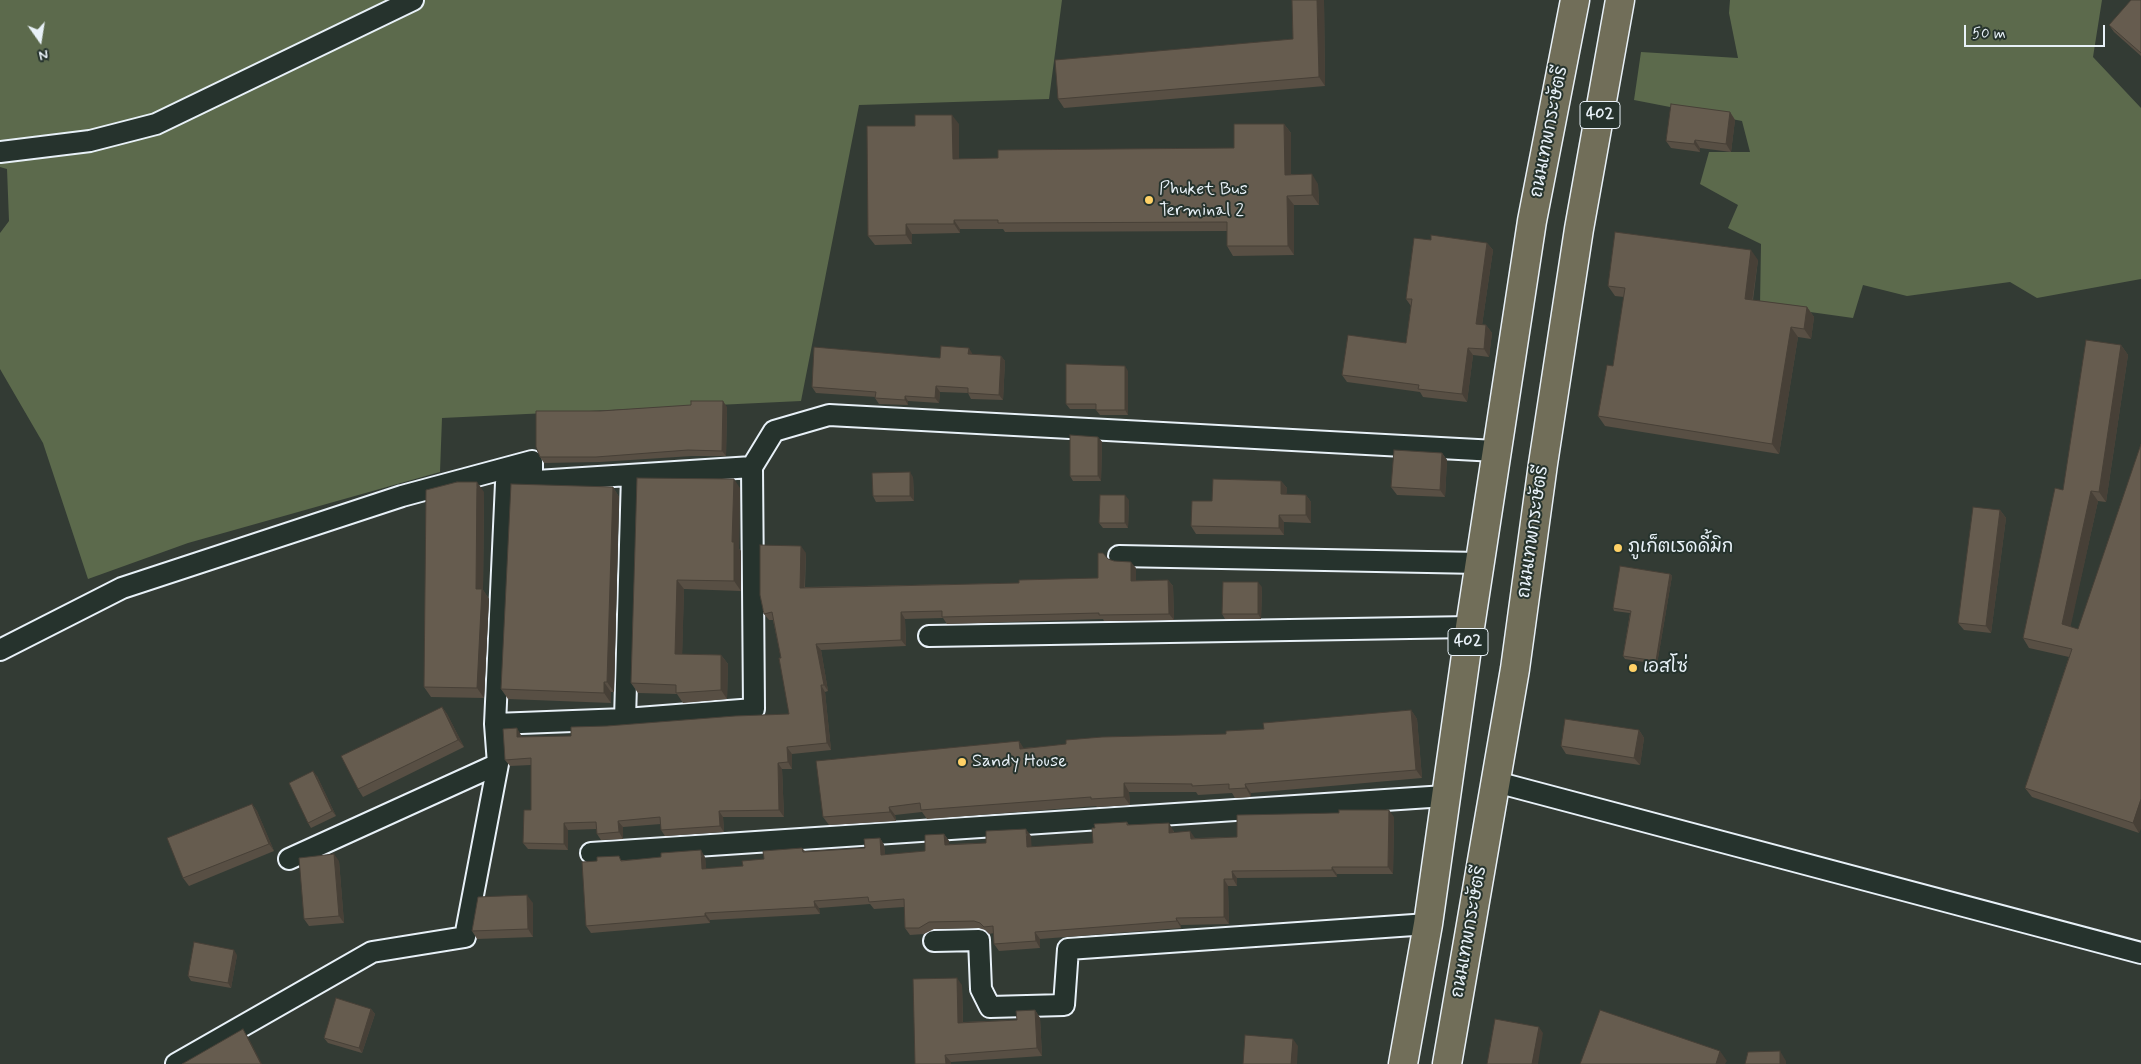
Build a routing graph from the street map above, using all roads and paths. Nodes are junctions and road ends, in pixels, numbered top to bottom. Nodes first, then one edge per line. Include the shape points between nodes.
1 (413, 0) edge
2 (1576, 0) edge
3 (1620, 0) edge
4 (0, 152) edge
5 (1496, 451) junction
6 (752, 466) junction
7 (632, 475) junction
8 (532, 481) junction
9 (1118, 556) dead end
10 (1479, 562) junction
11 (1470, 627) junction
12 (929, 636) dead end
13 (0, 650) edge
14 (625, 719) junction
15 (495, 724) junction
16 (498, 764) junction
17 (1496, 782) junction
18 (1445, 796) junction
19 (591, 853) dead end
20 (289, 859) dead end
21 (1428, 924) junction
22 (934, 942) dead end
23 (2141, 953) edge
24 (176, 1064) edge
25 (1403, 1064) edge
26 (1447, 1064) edge

1 - 4 street via 156,124 90,141
2 - 5 main road, ถนนเทพกระษัตรี / 402 via 1532,221
3 - 17 main road, ถนนเทพกระษัตรี / 402 via 1579,229 1516,669
5 - 6 street via 830,415 774,431
5 - 10 main road, ถนนเทพกระษัตรี / 402
6 - 7 street
6 - 14 street via 754,709
7 - 8 street
7 - 14 street
8 - 13 street via 532,462 402,496 122,588
8 - 15 street via 506,483
9 - 10 street
10 - 11 main road, ถนนเทพกระษัตรี / 402
11 - 12 street
11 - 18 main road, ถนนเทพกระษัตรี / 402
14 - 15 street
15 - 16 street
16 - 20 street
16 - 24 street via 465,937 372,952
17 - 23 street
17 - 26 main road, ถนนเทพกระษัตรี / 402
18 - 19 street
18 - 21 main road, ถนนเทพกระษัตรี / 402
21 - 22 street via 1068,949 1064,1005 990,1007 981,989 979,940
21 - 25 main road, ถนนเทพกระษัตรี / 402

